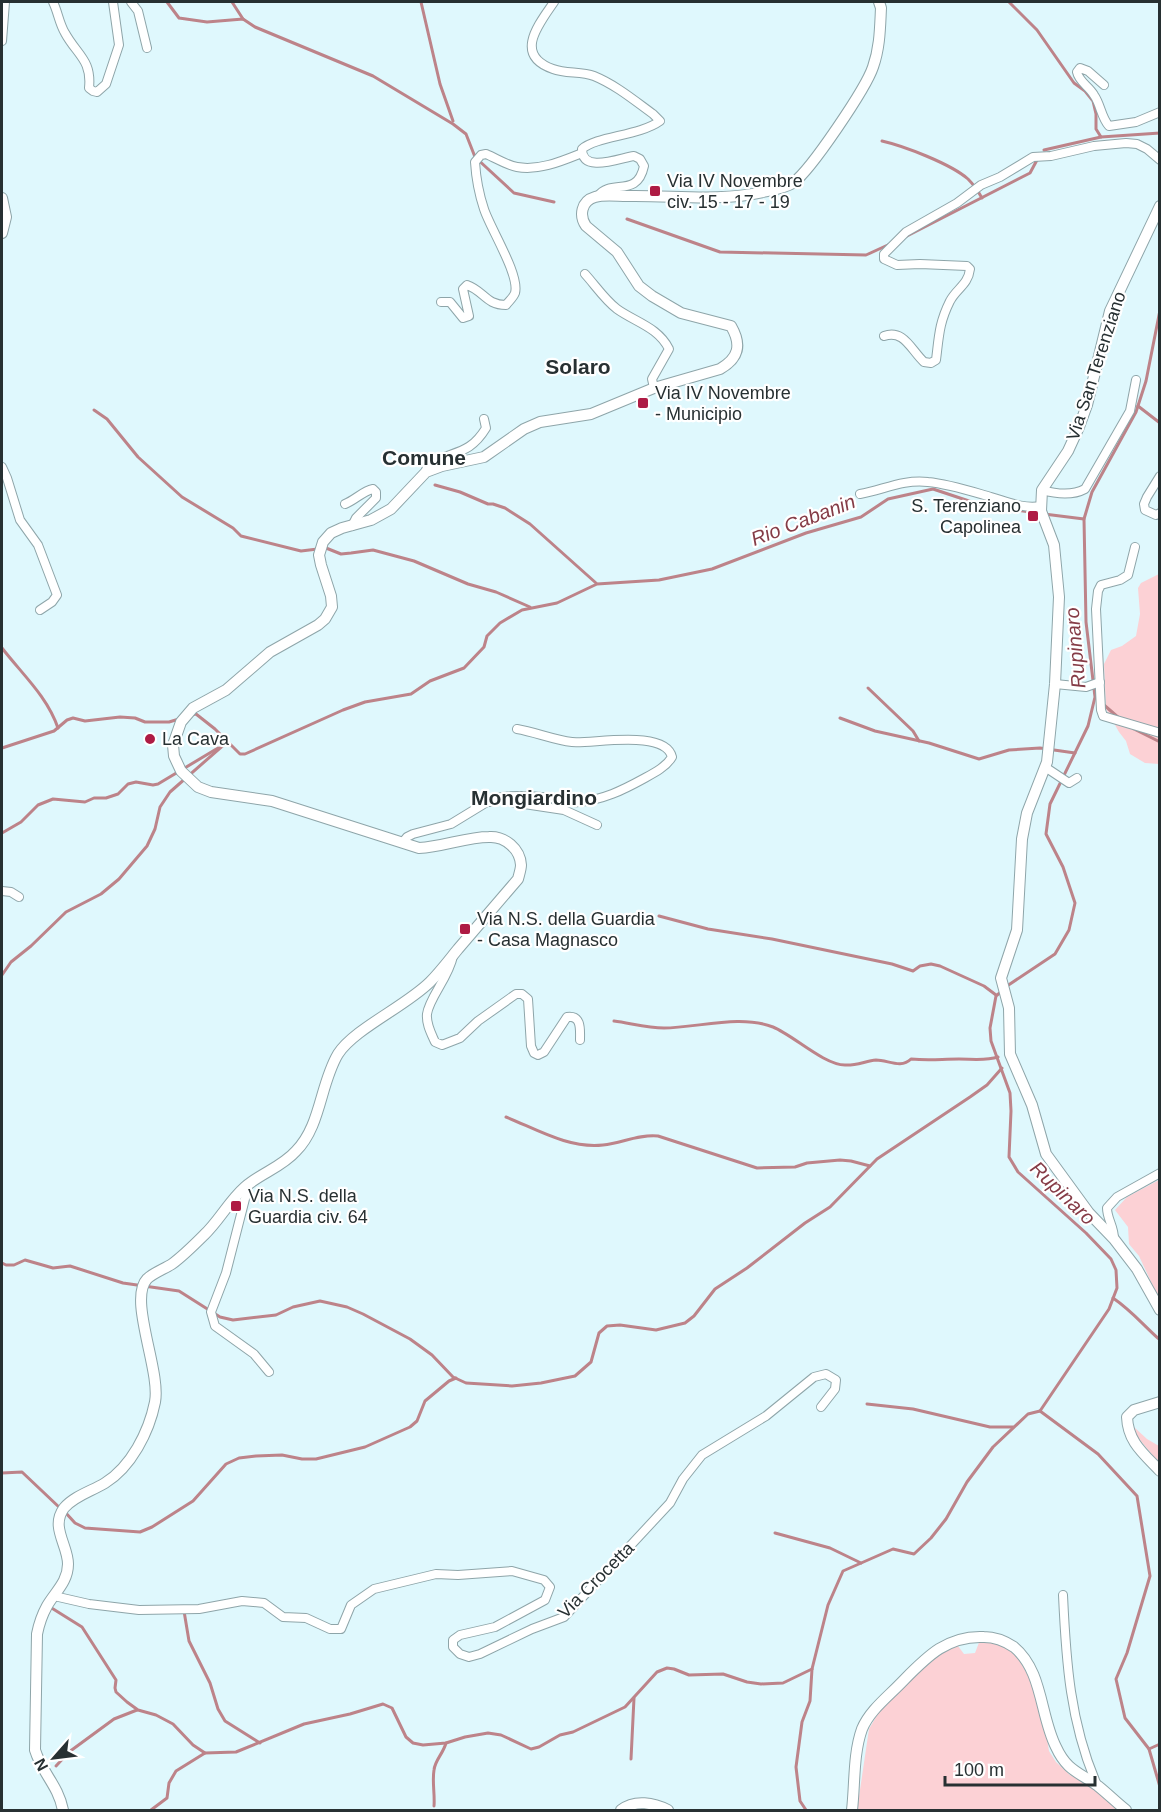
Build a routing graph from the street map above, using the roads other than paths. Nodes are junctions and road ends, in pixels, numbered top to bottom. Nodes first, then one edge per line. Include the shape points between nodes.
1 (5, 2) edge
2 (53, 2) edge
3 (113, 2) edge
4 (131, 2) edge
5 (554, 2) edge
6 (879, 2) edge
7 (2, 41) edge
8 (147, 48) dead end
9 (1104, 85) dead end
10 (1160, 112) edge
11 (582, 153) junction
12 (1160, 160) edge
13 (598, 196) junction
14 (2, 198) edge
15 (1160, 206) edge
16 (2, 233) edge
17 (585, 274) dead end
18 (441, 302) dead end
19 (884, 336) dead end
20 (1136, 380) dead end
21 (654, 388) junction
22 (484, 419) dead end
23 (2, 467) edge
24 (426, 472) junction
25 (1160, 476) edge
26 (1042, 490) junction
27 (860, 494) dead end
28 (345, 504) dead end
29 (1041, 506) junction
30 (1158, 514) edge
31 (352, 526) junction
32 (1134, 548) dead end
33 (40, 610) dead end
34 (1100, 682) junction
35 (1055, 684) junction
36 (517, 729) dead end
37 (1160, 732) edge
38 (1047, 769) junction
39 (1073, 781) dead end
40 (488, 802) junction
41 (597, 825) dead end
42 (402, 843) junction
43 (2, 891) edge
44 (20, 897) dead end
45 (453, 956) junction
46 (580, 1040) dead end
47 (1160, 1173) edge
48 (246, 1186) junction
49 (1114, 1239) junction
50 (1160, 1310) edge
51 (269, 1372) dead end
52 (1160, 1402) edge
53 (821, 1407) dead end
54 (1160, 1471) edge
55 (1063, 1595) dead end
56 (54, 1596) junction
57 (1097, 1785) junction
58 (63, 1810) edge
59 (621, 1810) edge
60 (668, 1810) edge
61 (852, 1810) edge
62 (1126, 1810) edge

1 - 7 street
2 - 3 street via 66,35 86,60 89,88 97,92 106,84 119,45
4 - 8 street via 138,11
5 - 11 street via 532,36 531,44 542,64 603,80 660,121 587,145
6 - 13 main road via 879,48 868,80 808,169 792,184 741,197 713,199
9 - 10 street via 1088,71 1080,68 1077,72 1096,96 1109,126 1136,122
11 - 13 street via 590,162 634,156 644,166 639,180 629,186 606,189
11 - 18 street via 550,164 525,167 481,155 475,162 476,178 484,210 511,272 514,295 506,305 498,305 467,285 463,289 469,316 463,318 450,302
12 - 19 street via 1147,149 1126,143 1033,157 906,232 884,254 888,262 897,266 967,266 969,278 952,298 943,317 937,335 936,360 924,362 906,339 897,334
13 - 21 main road via 585,203 582,221 617,252 639,285 681,313 730,326 736,336 737,350 729,364
14 - 16 main road via 6,217
15 - 26 main road, Via San Terenziano via 1110,311 1079,427
17 - 21 street via 616,308 649,327 669,349 652,379
20 - 26 street via 1130,411 1085,489 1066,494
21 - 24 main road via 591,414 540,422 484,457
22 - 24 street via 486,428 468,449 427,465
23 - 33 street via 20,520 38,544 57,595
24 - 31 main road via 391,509
25 - 30 street via 1144,504 1145,510
26 - 29 main road
27 - 29 street via 897,483 926,482 1028,508
28 - 31 street via 369,490 376,492 376,498
29 - 35 main road via 1054,545 1058,578
31 - 42 main road via 331,533 322,542 321,565 332,607 325,619 270,652 216,696 194,708 177,730 174,756 181,771 198,787 211,792 272,801
32 - 34 street via 1128,575 1101,585 1098,591
34 - 35 street via 1086,687
34 - 37 street via 1103,716
35 - 38 main road
36 - 40 street via 571,742 650,741 667,748 672,757 669,763 618,793 598,799 575,803 504,796
38 - 39 street
38 - 49 main road via 1029,807 1022,839 1017,930 1001,978 1009,1008 1010,1054 1032,1105 1046,1154 1089,1214
40 - 41 street via 502,800 564,810
40 - 42 street via 451,824 413,834
42 - 45 main road via 435,847 490,837 503,839 516,850 521,866 518,879
43 - 44 street
45 - 46 street via 427,1012 435,1042 442,1045 460,1038 516,993 528,999 534,1053 544,1052 567,1017 578,1019
45 - 48 main road via 430,982 339,1053 304,1142 282,1164
47 - 49 street via 1117,1197 1107,1208
48 - 51 street via 226,1274 211,1312 215,1326 254,1354
48 - 56 main road via 205,1234 147,1280 141,1292 141,1309 154,1364 155,1402 147,1429 122,1469 63,1510 58,1530 68,1561 67,1575
49 - 50 main road
52 - 54 main road via 1134,1410 1127,1417 1131,1438
53 - 56 street, Via Crocetta via 835,1389 836,1380 826,1374 814,1377 766,1416 702,1455 670,1503 564,1617 469,1657 453,1647 453,1640 495,1628 545,1600 550,1587 544,1580 512,1571 436,1574 404,1581 374,1589 351,1605 341,1629 330,1629 306,1618 283,1617 264,1603 242,1601 199,1609 139,1610
55 - 57 street via 1066,1654 1077,1728
56 - 58 main road via 37,1634 35,1750 58,1792
57 - 61 main road via 1073,1771 1055,1746 1035,1678 1024,1658 995,1637 974,1636 947,1643 930,1654 876,1708 863,1728 858,1747
57 - 62 main road
59 - 60 main road via 650,1803

